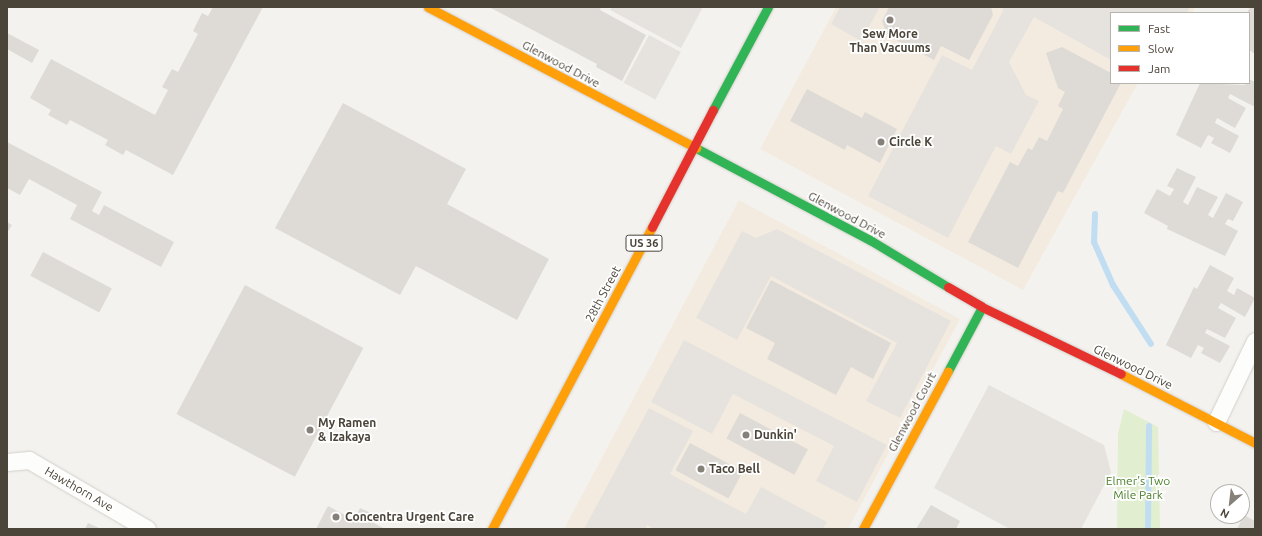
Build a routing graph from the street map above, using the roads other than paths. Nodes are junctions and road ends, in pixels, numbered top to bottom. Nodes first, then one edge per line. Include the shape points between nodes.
1 (428, 7) edge
2 (768, 7) edge
3 (695, 149) junction
4 (982, 307) junction
5 (1255, 341) edge
6 (1216, 422) junction
7 (1255, 443) edge
8 (7, 462) edge
9 (147, 529) edge
10 (492, 529) edge
11 (863, 529) edge

1 - 3 main road, Glenwood Drive
2 - 3 main road, 28th Street / US 36
3 - 4 main road, Glenwood Drive via 870,240
3 - 10 main road, 28th Street / US 36
4 - 6 main road, Glenwood Drive
4 - 11 main road, Glenwood Court
5 - 6 street
6 - 7 main road, Glenwood Drive
8 - 9 street, Hawthorn Ave via 29,460

